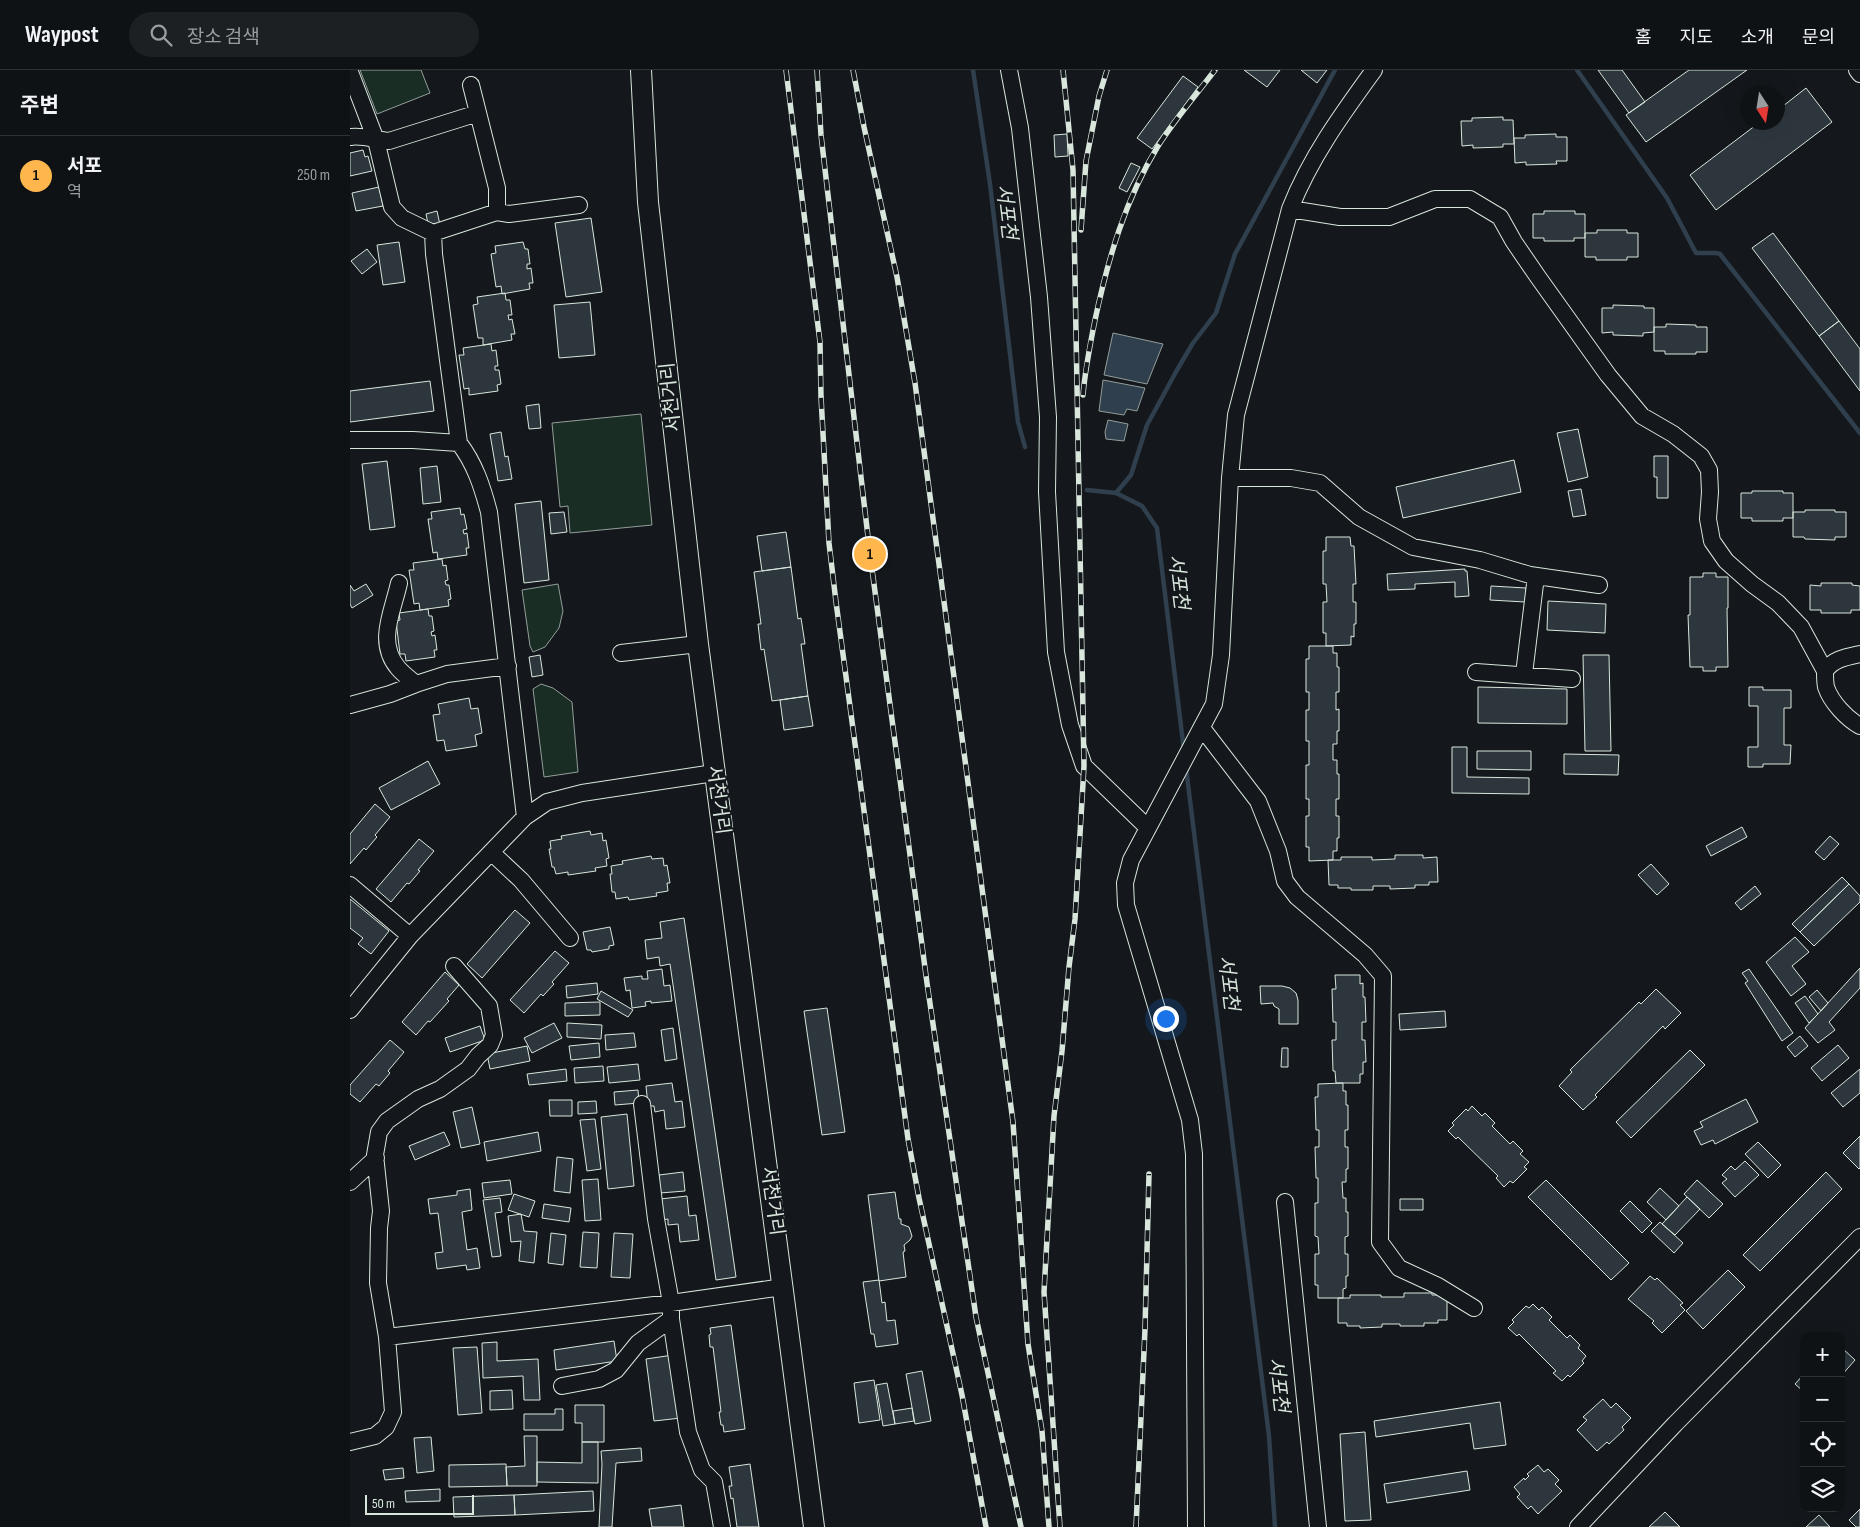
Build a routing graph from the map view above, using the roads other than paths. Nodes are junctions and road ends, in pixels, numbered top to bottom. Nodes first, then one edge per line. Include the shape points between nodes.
1 (641, 70) edge
2 (1009, 70) edge
3 (1374, 70) edge
4 (1857, 70) edge
5 (350, 72) edge
6 (1860, 74) edge
7 (471, 85) dead end
8 (478, 113) junction
9 (350, 137) edge
10 (376, 140) junction
11 (579, 204) dead end
12 (1290, 208) junction
13 (497, 212) junction
14 (433, 233) junction
15 (350, 440) edge
16 (459, 443) junction
17 (1230, 478) junction
18 (1536, 576) junction
19 (398, 583) dead end
20 (1599, 585) dead end
21 (698, 644) junction
22 (621, 654) dead end
23 (1860, 654) edge
24 (508, 666) junction
25 (1824, 671) junction
26 (1476, 672) dead end
27 (1524, 674) junction
28 (1572, 679) dead end
29 (416, 684) junction
30 (350, 705) edge
31 (1860, 726) edge
32 (1199, 734) junction
33 (714, 773) junction
34 (525, 817) junction
35 (1148, 828) junction
36 (491, 852) junction
37 (350, 885) edge
38 (410, 936) junction
39 (570, 938) dead end
40 (454, 966) dead end
41 (350, 1010) edge
42 (642, 1104) dead end
43 (376, 1158) junction
44 (350, 1182) edge
45 (1285, 1202) dead end
46 (1860, 1237) edge
47 (783, 1288) junction
48 (1474, 1308) dead end
49 (671, 1311) junction
50 (387, 1337) junction
51 (562, 1386) dead end
52 (350, 1442) edge
53 (722, 1527) edge
54 (814, 1527) edge
55 (1196, 1527) edge
56 (1318, 1527) edge
57 (1578, 1527) edge

1 - 21 main road, 서천거리 via 648,202
2 - 35 street via 1020,128 1039,297 1048,417 1047,492 1056,652 1070,725 1084,766
3 - 12 street via 1301,180
4 - 6 street
5 - 10 street
7 - 8 street
8 - 10 street via 389,141
8 - 13 street via 497,188
9 - 10 street
10 - 14 street via 392,207 402,218
11 - 13 street via 509,214
12 - 17 street via 1236,415
12 - 25 street via 1340,218 1389,217 1435,199 1470,199 1500,217 1608,376 1642,416 1673,434 1700,456 1709,470 1708,519 1712,541 1726,560 1778,603 1801,627
13 - 14 street
14 - 16 street
15 - 16 street
16 - 24 street via 481,480 489,512
17 - 18 street via 1290,478 1320,483 1359,517 1413,547 1480,560
17 - 32 street via 1221,655 1214,704
18 - 20 street
18 - 27 street
19 - 29 street via 388,619 388,652 398,668
21 - 22 street
21 - 33 main road, 서천거리
23 - 25 street via 1829,664
24 - 29 street via 446,674
24 - 34 street
25 - 31 street via 1826,687 1834,701 1852,722
26 - 27 street
27 - 28 street
29 - 30 street
32 - 35 street
32 - 48 street via 1258,801 1278,851 1285,881 1297,897 1365,955 1383,976 1380,1242 1399,1268
33 - 34 street via 582,793 547,802
33 - 47 main road, 서천거리
34 - 36 street
35 - 55 street via 1131,860 1125,883 1126,905 1184,1094 1194,1154
36 - 38 street
36 - 39 street via 521,880
37 - 38 street
38 - 41 street
40 - 43 street via 490,1006 494,1035 490,1045 468,1070 387,1121 379,1132
42 - 49 street
43 - 44 street
43 - 50 street via 382,1211 378,1284
45 - 56 street
46 - 57 street
47 - 49 street
47 - 54 main road, 서천거리
49 - 50 street
49 - 51 street via 616,1370 599,1379
49 - 53 street via 688,1432 702,1470 714,1482
50 - 52 street via 393,1412 386,1428 375,1436

